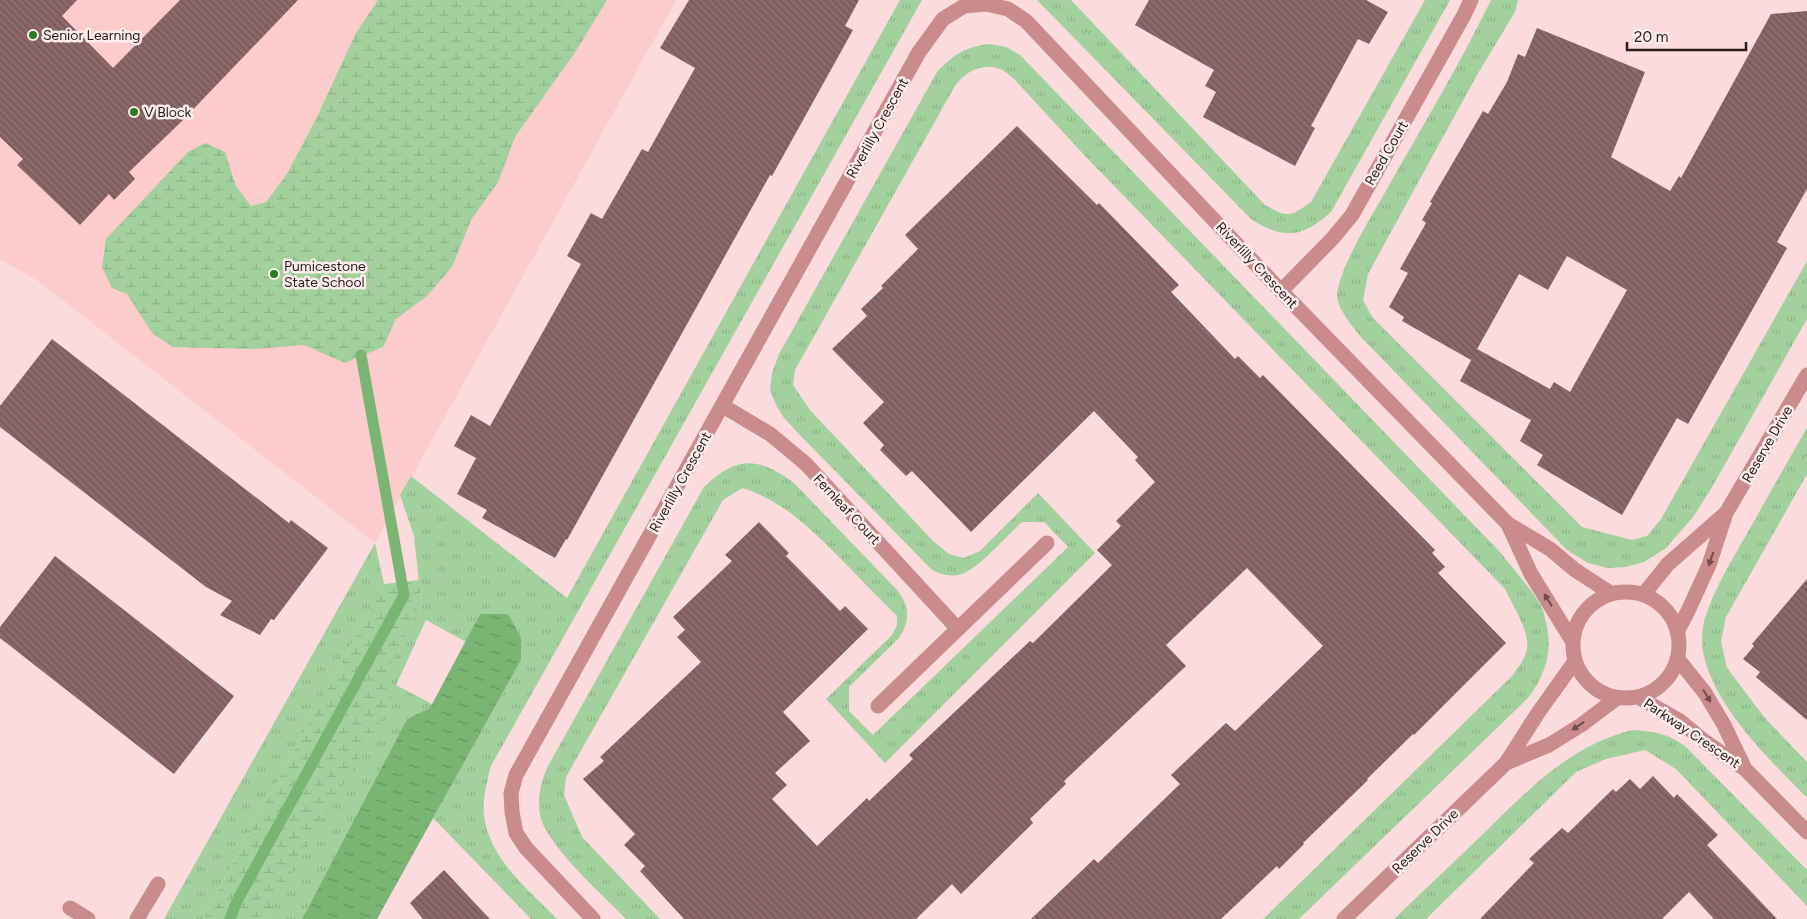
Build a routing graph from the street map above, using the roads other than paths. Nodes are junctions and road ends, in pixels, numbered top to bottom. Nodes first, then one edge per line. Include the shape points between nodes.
1 (1471, 0) edge
2 (1280, 291) junction
3 (1807, 375) edge
4 (723, 406) junction
5 (1726, 513) junction
6 (1508, 524) junction
7 (1047, 543) dead end
8 (1612, 594) junction
9 (1644, 595) junction
10 (956, 628) junction
11 (1677, 632) junction
12 (1573, 642) junction
13 (1677, 658) junction
14 (1575, 661) junction
15 (1638, 697) junction
16 (1617, 698) junction
17 (878, 706) dead end
18 (1506, 763) junction
19 (1745, 769) junction
20 (1807, 832) edge
21 (158, 884) dead end
22 (70, 908) dead end
23 (88, 919) edge
24 (137, 919) edge
25 (593, 919) edge
26 (1344, 919) edge

1 - 2 street, Reed Court via 1352,214
2 - 4 street, Riverlilly Crescent via 1026,21 1008,9 986,4 964,6 943,19 919,52
2 - 6 street, Riverlilly Crescent
3 - 5 street, Reserve Drive
4 - 10 street, Fernleaf Court via 770,434 806,464
4 - 25 street, Riverlilly Crescent via 516,775 511,794 516,833 526,848
5 - 9 street, Reserve Drive via 1668,564
5 -> 11 street, Reserve Drive via 1709,565
6 - 8 street, Riverlilly Crescent via 1550,549
12 -> 6 street, Riverlilly Crescent via 1531,574
7 - 10 street
8 - 9 street
8 - 12 street via 1585,612 1576,626
9 - 11 street via 1670,616
10 - 17 street
11 - 13 street
12 - 14 street
13 - 15 street via 1663,683
13 -> 19 street, Parkway Crescent via 1705,693
14 - 16 street via 1591,686
14 - 18 street, Reserve Drive
15 - 16 street
15 - 19 street, Parkway Crescent via 1680,721
16 -> 18 street, Reserve Drive via 1549,745
18 - 26 street, Reserve Drive
19 - 20 street, Parkway Crescent
21 - 24 street
22 - 23 street

